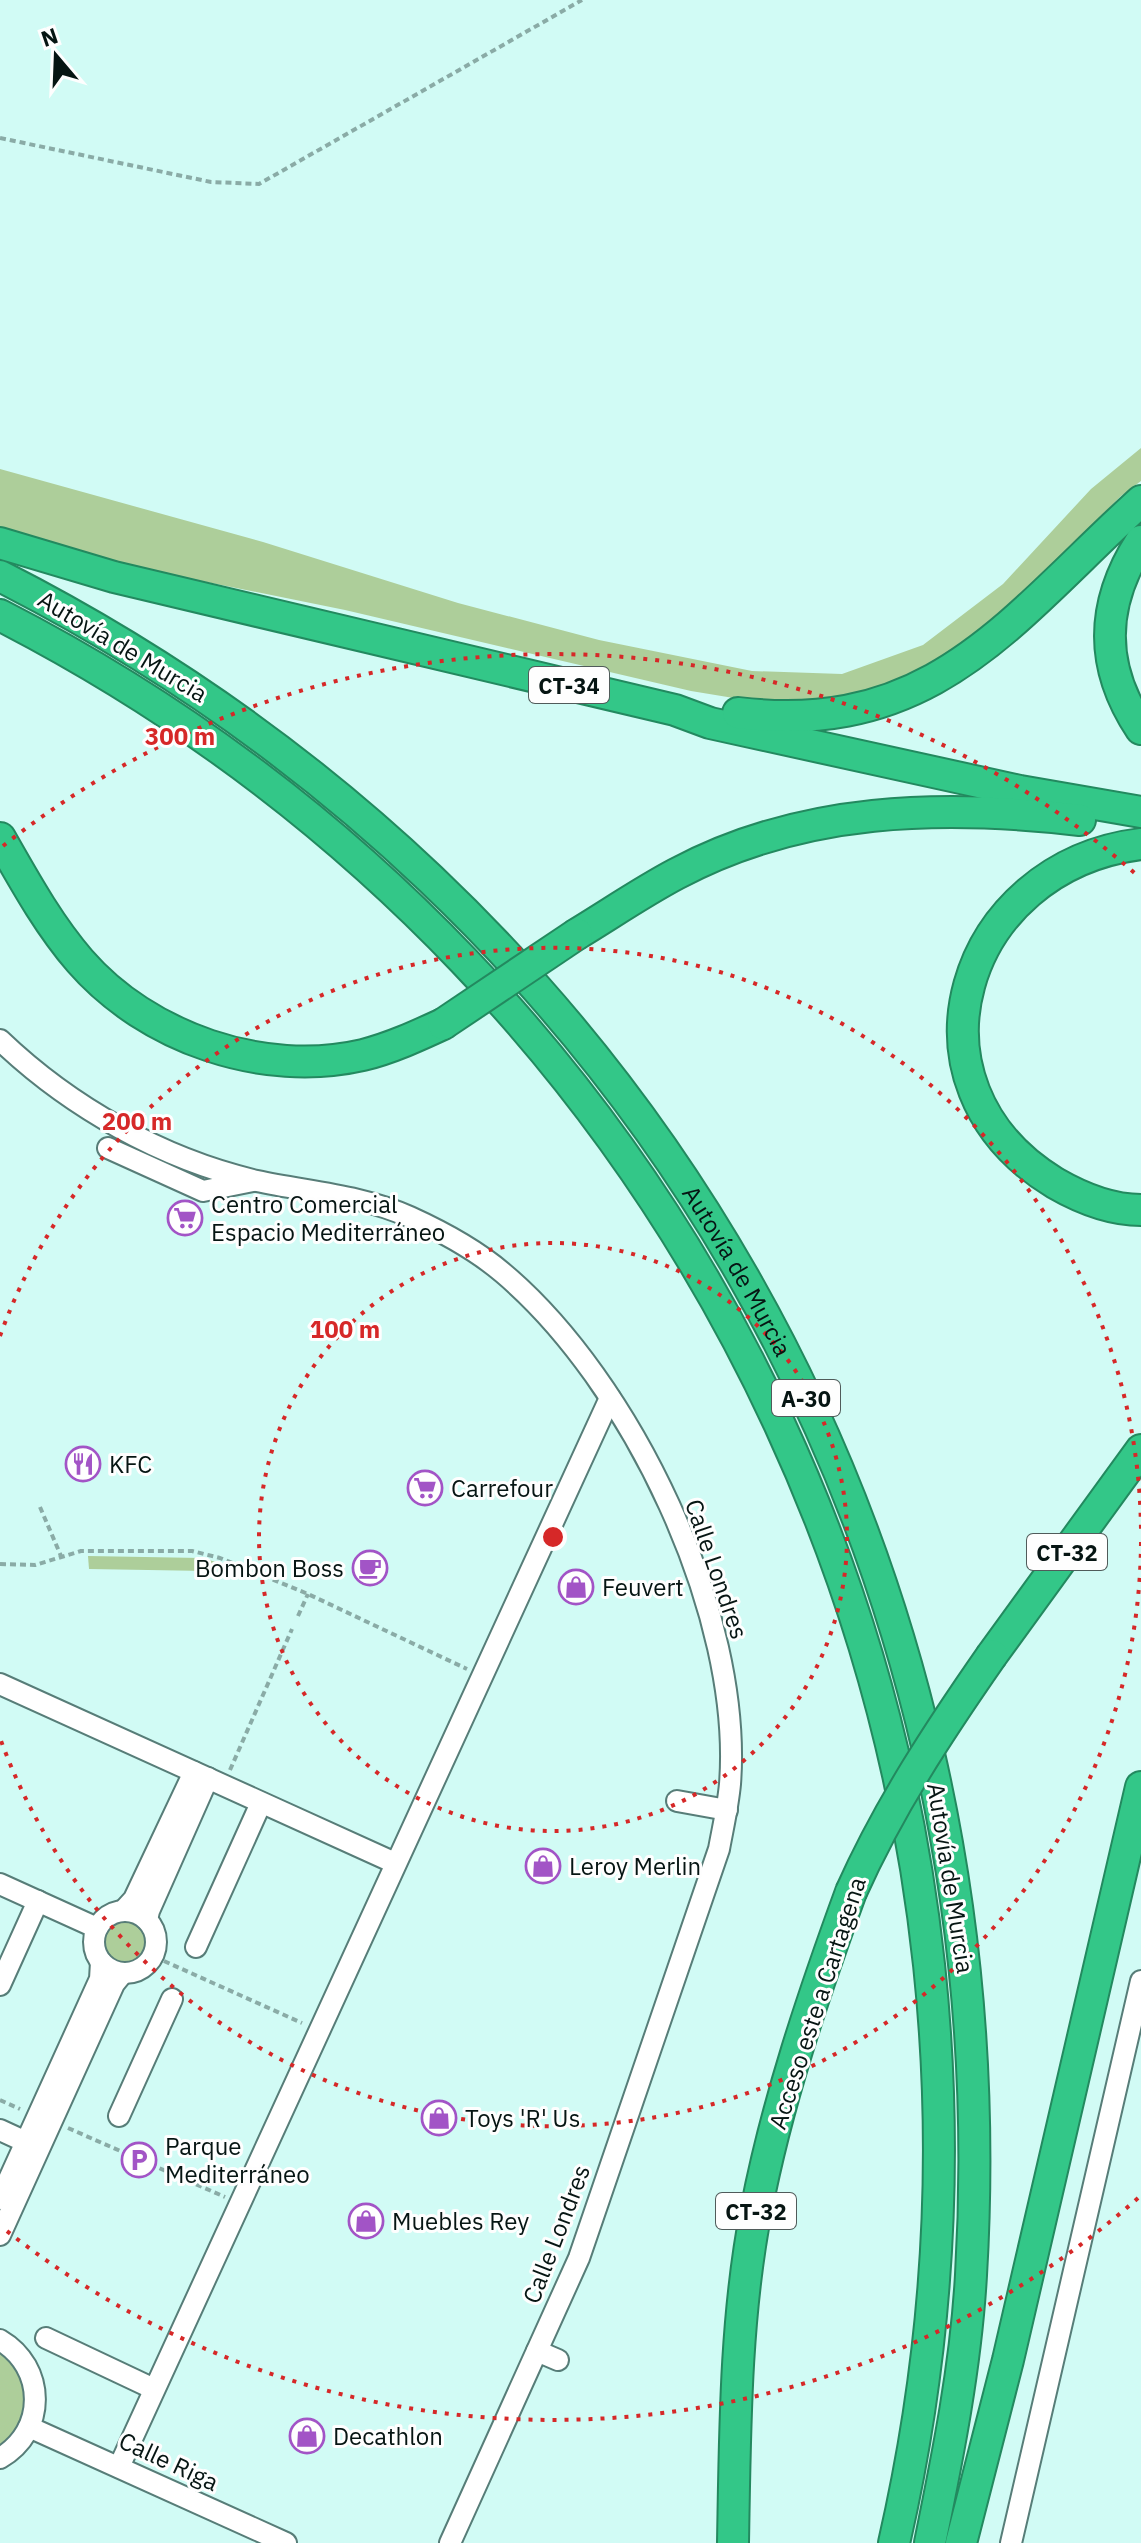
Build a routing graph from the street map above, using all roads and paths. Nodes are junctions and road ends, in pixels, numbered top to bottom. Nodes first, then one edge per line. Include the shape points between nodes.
1 (582, 0) edge
2 (0, 138) edge
3 (1141, 501) edge
4 (1141, 541) edge
5 (0, 543) edge
6 (0, 576) edge
7 (0, 615) edge
8 (675, 710) junction
9 (1141, 729) edge
10 (1141, 812) edge
11 (1141, 828) edge
12 (0, 838) edge
13 (1141, 844) edge
14 (0, 1040) edge
15 (108, 1148) dead end
16 (257, 1181) junction
17 (1141, 1210) edge
18 (610, 1398) junction
19 (1141, 1450) edge
20 (40, 1507) dead end
21 (61, 1557) junction
22 (0, 1564) edge
23 (308, 1594) junction
24 (298, 1616) dead end
25 (292, 1629) dead end
26 (469, 1670) dead end
27 (0, 1684) edge
28 (209, 1776) junction
29 (1141, 1787) edge
30 (677, 1801) dead end
31 (261, 1803) junction
32 (727, 1810) junction
33 (395, 1863) junction
34 (0, 1884) edge
35 (38, 1901) junction
36 (123, 1911) junction
37 (147, 1920) junction
38 (97, 1928) junction
39 (196, 1947) dead end
40 (164, 1961) dead end
41 (101, 1962) junction
42 (123, 1973) junction
43 (1141, 1981) edge
44 (0, 1985) edge
45 (172, 1999) dead end
46 (318, 2030) junction
47 (0, 2100) edge
48 (26, 2112) dead end
49 (119, 2116) dead end
50 (63, 2125) dead end
51 (0, 2130) edge
52 (26, 2142) junction
53 (0, 2199) edge
54 (239, 2204) junction
55 (0, 2235) edge
56 (46, 2338) dead end
57 (0, 2340) edge
58 (537, 2351) junction
59 (558, 2360) dead end
60 (154, 2389) junction
61 (29, 2427) junction
62 (0, 2458) edge
63 (119, 2467) junction
64 (286, 2543) edge
65 (450, 2543) edge
66 (733, 2543) edge
67 (894, 2543) edge
68 (930, 2543) edge
69 (961, 2543) edge
70 (1011, 2543) edge

1 - 2 path via 259,184 211,182
3 - 8 highway via 995,641 910,692 866,708 817,716
4 - 9 highway via 1119,584 1110,616 1109,650 1120,692
5 - 8 highway, CT-34 via 114,577
6 - 68 highway, Autovía de Murcia / A-30 via 118,639 247,724 337,793 481,926 577,1034 669,1156 727,1249 812,1410 856,1512 898,1633 938,1787 964,1946 975,2120 971,2282 952,2433
7 - 67 highway, Autovía de Murcia / A-30 via 100,669 226,752 314,821 456,951 550,1056 640,1175 696,1266 780,1426 836,1558 869,1658 906,1807 929,1950 939,2121 935,2279 917,2428
8 - 10 highway, CT-34 via 710,723 917,769
11 - 12 highway, bridge via 1015,813 932,810 791,828 677,873 443,1024 391,1046 333,1059 274,1060 200,1043 126,1002 81,962
13 - 17 highway via 1075,861 1016,901 979,958 963,1028 977,1097 1017,1155 1073,1193 1101,1205
14 - 16 street, Calle Londres via 43,1078 134,1135 176,1155
15 - 16 street via 203,1191
16 - 18 street, Calle Londres via 370,1203 429,1226 473,1251 527,1296
18 - 32 street, Calle Londres via 668,1504 710,1619 730,1740
18 - 33 street
19 - 66 highway, Acceso este a Cartagena / CT-32, bridge via 941,1728 851,1892 797,2048 755,2213 740,2359
20 - 21 path
21 - 22 path via 35,1565
21 - 23 path via 81,1551 192,1551
23 - 24 path
23 - 26 path
25 - 28 path
27 - 28 street
28 - 31 street
28 - 36 street
28 - 37 street
29 - 69 highway
30 - 32 street
31 - 33 street
31 - 39 street
32 - 58 street, Calle Londres via 707,1890 589,2229
33 - 46 street
34 - 35 street
35 - 38 street
35 - 44 street
36 - 37 street
36 - 38 street via 108,1916
37 - 42 street via 156,1938 153,1954 141,1968
38 - 41 street via 94,1945
40 - 46 path
41 - 42 street
41 - 52 street via 100,1979
42 - 55 street
43 - 70 street
45 - 49 street
46 - 54 street
47 - 48 path
50 - 54 path
51 - 52 street
52 - 53 street
54 - 60 street
56 - 60 street
57 - 61 street via 22,2358 33,2380 36,2404
58 - 59 street
58 - 65 street, Calle Londres
60 - 63 street
61 - 62 street
61 - 63 street, Calle Riga
63 - 64 street, Calle Riga

